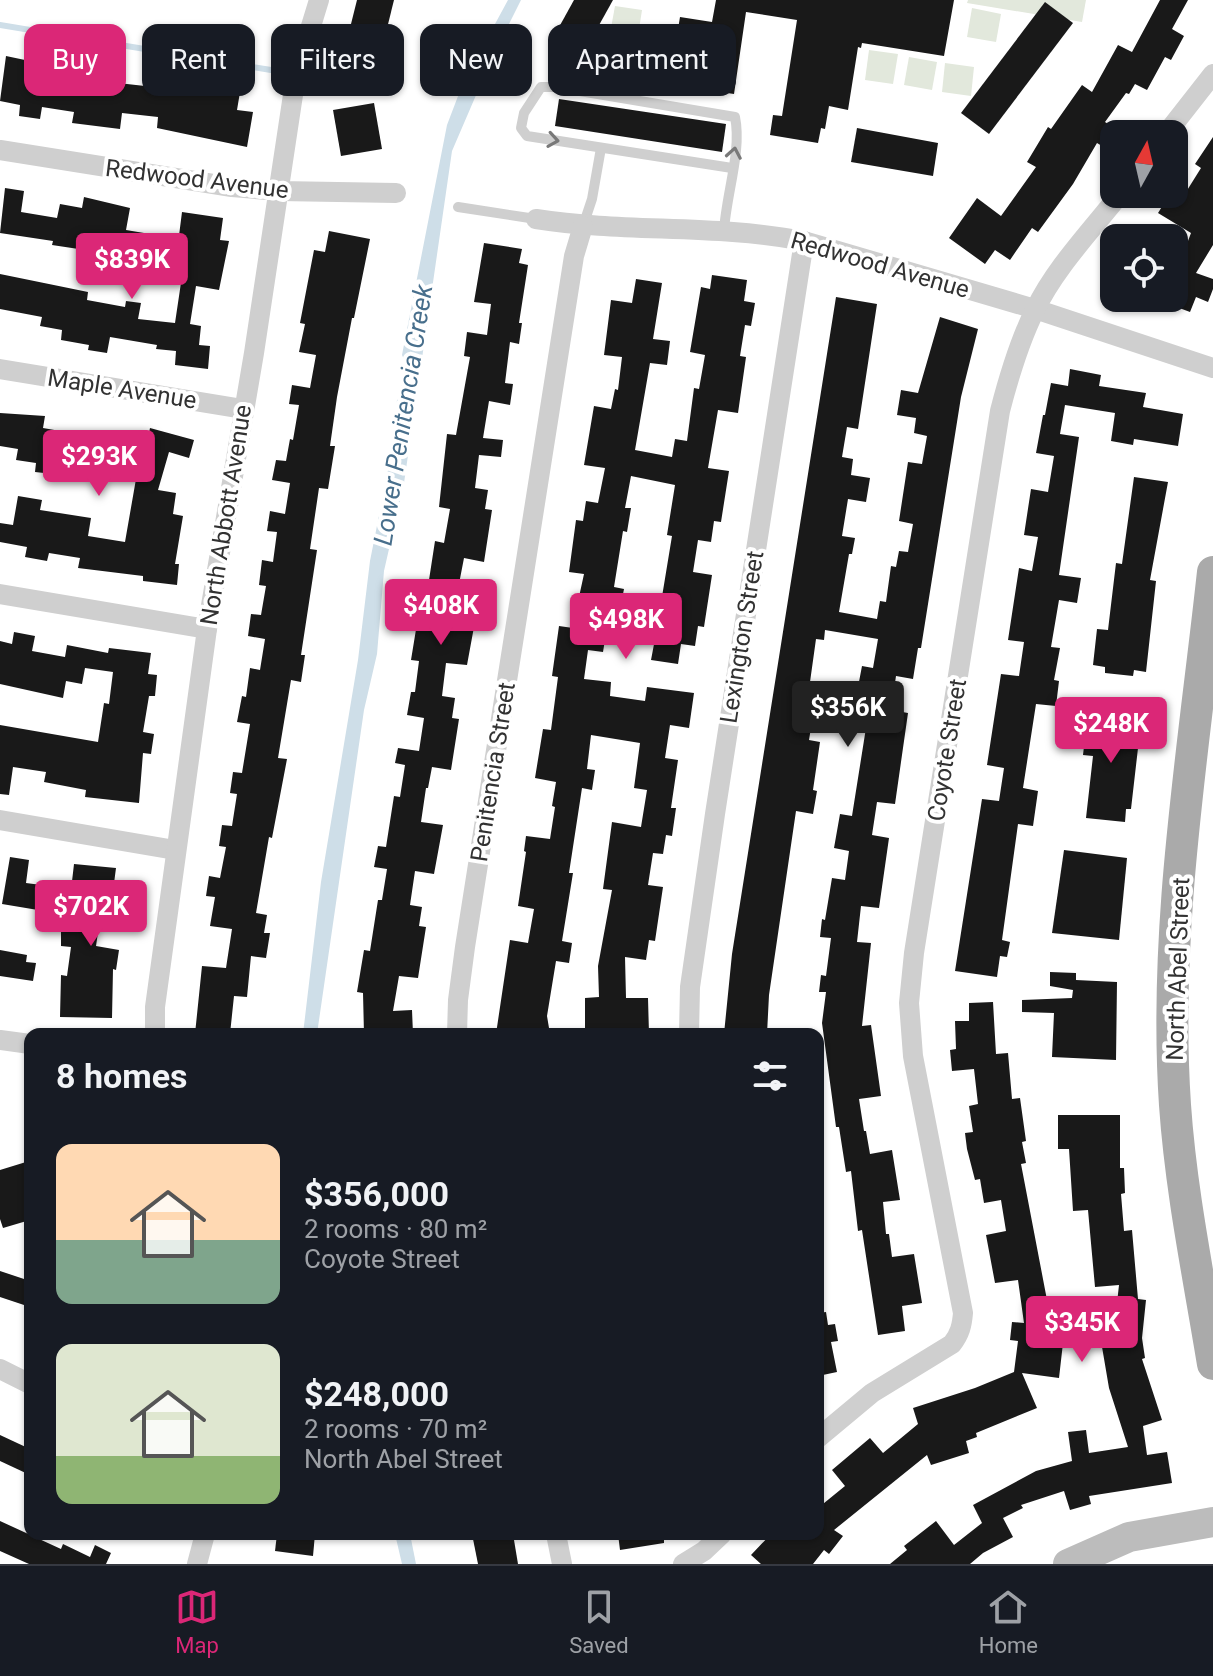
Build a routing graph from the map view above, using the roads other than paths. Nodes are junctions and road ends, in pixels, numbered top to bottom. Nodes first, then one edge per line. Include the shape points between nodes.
1 (319, 0) edge
2 (1213, 74) edge
3 (1177, 120) edge
4 (601, 148) junction
5 (0, 150) edge
6 (732, 168) junction
7 (279, 191) junction
8 (396, 193) dead end
9 (458, 207) dead end
10 (1109, 208) edge
11 (536, 219) joint
12 (583, 226) junction
13 (724, 231) junction
14 (804, 241) junction
15 (1035, 309) junction
16 (1213, 368) edge
17 (0, 369) edge
18 (243, 409) junction
19 (1213, 572) edge
20 (0, 594) edge
21 (207, 629) junction
22 (0, 820) edge
23 (175, 850) junction
24 (155, 1028) edge
25 (457, 1028) edge
26 (689, 1028) edge
27 (0, 1040) edge
28 (24, 1043) edge
29 (1213, 1364) edge
30 (0, 1369) edge
31 (24, 1381) edge
32 (824, 1433) edge
33 (1213, 1522) edge
34 (203, 1540) edge
35 (557, 1540) edge
36 (716, 1540) edge
37 (197, 1564) edge
38 (562, 1564) edge
39 (683, 1564) edge
40 (1068, 1564) edge

1 - 7 street, North Abbott Avenue via 296,75
2 - 3 street
4 - 6 lane
6 -> 4 lane via 735,117 541,87 524,113 521,128 527,136
4 - 12 lane
5 - 7 street, Redwood Avenue
6 - 13 lane
7 - 8 street, Redwood Avenue
7 - 18 street, North Abbott Avenue
9 - 11 lane
10 - 15 street, Coyote Street
11 - 12 street, Redwood Avenue
12 - 13 street, Redwood Avenue
12 - 25 street, Penitencia Street via 571,271 465,947
13 - 14 street, Redwood Avenue
14 - 15 street, Redwood Avenue
14 - 26 street, Lexington Street via 715,814 690,987
15 - 16 street, Redwood Avenue
15 - 32 street, Coyote Street via 1000,411 909,1003 922,1109 963,1313 959,1335 872,1393
17 - 18 street, Maple Avenue
18 - 21 street, North Abbott Avenue
19 - 29 main road, North Abel Street via 1182,852 1173,1031 1183,1178
20 - 21 street
21 - 23 street, North Abbott Avenue
22 - 23 street
23 - 24 street, North Abbott Avenue
27 - 28 street
30 - 31 street
33 - 40 street via 1129,1537
34 - 37 street
35 - 38 street
36 - 39 street

